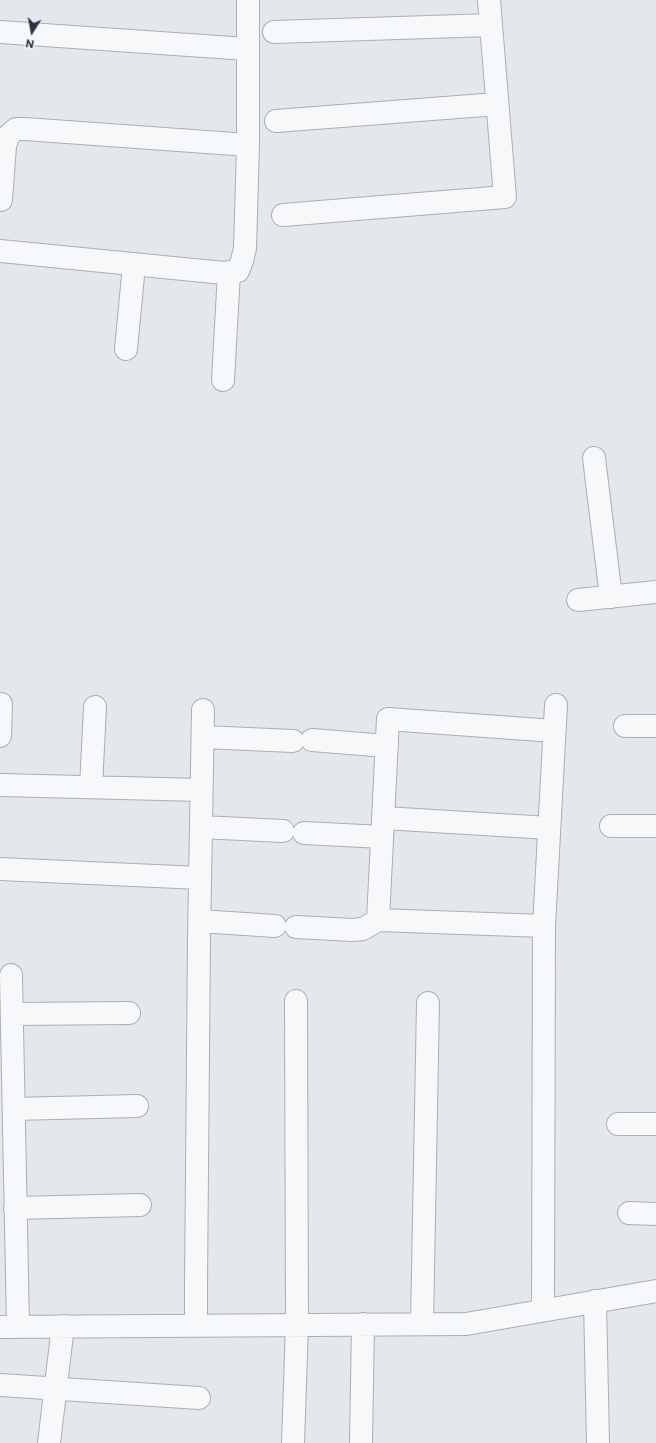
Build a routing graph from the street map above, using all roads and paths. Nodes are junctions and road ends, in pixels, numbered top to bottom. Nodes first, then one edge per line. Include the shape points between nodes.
1 (248, 0) edge
2 (489, 0) edge
3 (491, 25) junction
4 (0, 32) edge
5 (274, 32) dead end
6 (247, 49) junction
7 (497, 104) junction
8 (276, 121) dead end
9 (248, 145) junction
10 (0, 200) edge
11 (283, 215) dead end
12 (0, 251) edge
13 (134, 265) junction
14 (229, 272) junction
15 (126, 349) dead end
16 (223, 380) dead end
17 (594, 458) dead end
18 (656, 592) edge
19 (611, 597) junction
20 (578, 600) dead end
21 (1, 704) dead end
22 (556, 705) dead end
23 (95, 707) dead end
24 (203, 710) dead end
25 (625, 726) dead end
26 (656, 726) edge
27 (554, 731) junction
28 (0, 736) edge
29 (203, 737) junction
30 (387, 746) junction
31 (0, 785) edge
32 (91, 787) junction
33 (201, 790) junction
34 (611, 826) dead end
35 (656, 826) edge
36 (201, 827) junction
37 (383, 828) junction
38 (549, 828) junction
39 (283, 831) dead end
40 (304, 833) dead end
41 (0, 868) edge
42 (200, 878) junction
43 (378, 920) junction
44 (199, 921) junction
45 (544, 926) junction
46 (11, 975) dead end
47 (296, 1001) dead end
48 (428, 1002) dead end
49 (129, 1013) dead end
50 (12, 1014) junction
51 (6, 1043) edge
52 (137, 1106) dead end
53 (14, 1109) junction
54 (618, 1124) dead end
55 (656, 1124) edge
56 (7, 1142) edge
57 (140, 1205) dead end
58 (16, 1208) junction
59 (629, 1213) dead end
60 (656, 1214) edge
61 (8, 1237) edge
62 (656, 1291) edge
63 (595, 1301) junction
64 (543, 1310) junction
65 (297, 1324) junction
66 (362, 1324) junction
67 (422, 1324) junction
68 (196, 1325) junction
69 (9, 1326) edge
70 (63, 1326) junction
71 (0, 1385) edge
72 (55, 1389) junction
73 (199, 1398) dead end
74 (48, 1443) edge
75 (293, 1443) edge
76 (361, 1443) edge
77 (598, 1443) edge

1 - 6 street
2 - 3 street
3 - 5 street
3 - 7 street
4 - 6 street
6 - 9 street
7 - 8 street
7 - 11 street via 505,197
9 - 10 street via 16,129 8,136 5,146
9 - 14 street via 245,248 238,270
12 - 13 street
13 - 14 street
13 - 15 street
14 - 16 street
17 - 19 street
18 - 19 street
19 - 20 street
21 - 28 street
22 - 27 street
23 - 32 street
24 - 29 street
25 - 26 street
27 - 30 street via 388,719
27 - 38 street
29 - 30 street
29 - 33 street
30 - 37 street
31 - 32 street
32 - 33 street
33 - 36 street
34 - 35 street
36 - 39 street
36 - 42 street
37 - 38 street
37 - 40 street
37 - 43 street
38 - 45 street
41 - 42 street
42 - 44 street
43 - 44 street via 363,930
43 - 45 street
44 - 68 street
45 - 64 street
46 - 50 street
47 - 65 street
48 - 67 street
49 - 50 street
50 - 51 street
51 - 53 street
52 - 53 street
53 - 56 street
54 - 55 street
56 - 58 street
57 - 58 street
58 - 61 street
59 - 60 street
61 - 69 street
62 - 63 street
63 - 64 street
63 - 77 street
64 - 67 street via 466,1324
65 - 66 street
65 - 68 street
65 - 75 street
66 - 67 street
66 - 76 street
68 - 70 street
69 - 70 street
70 - 72 street
71 - 72 street
72 - 73 street
72 - 74 street

